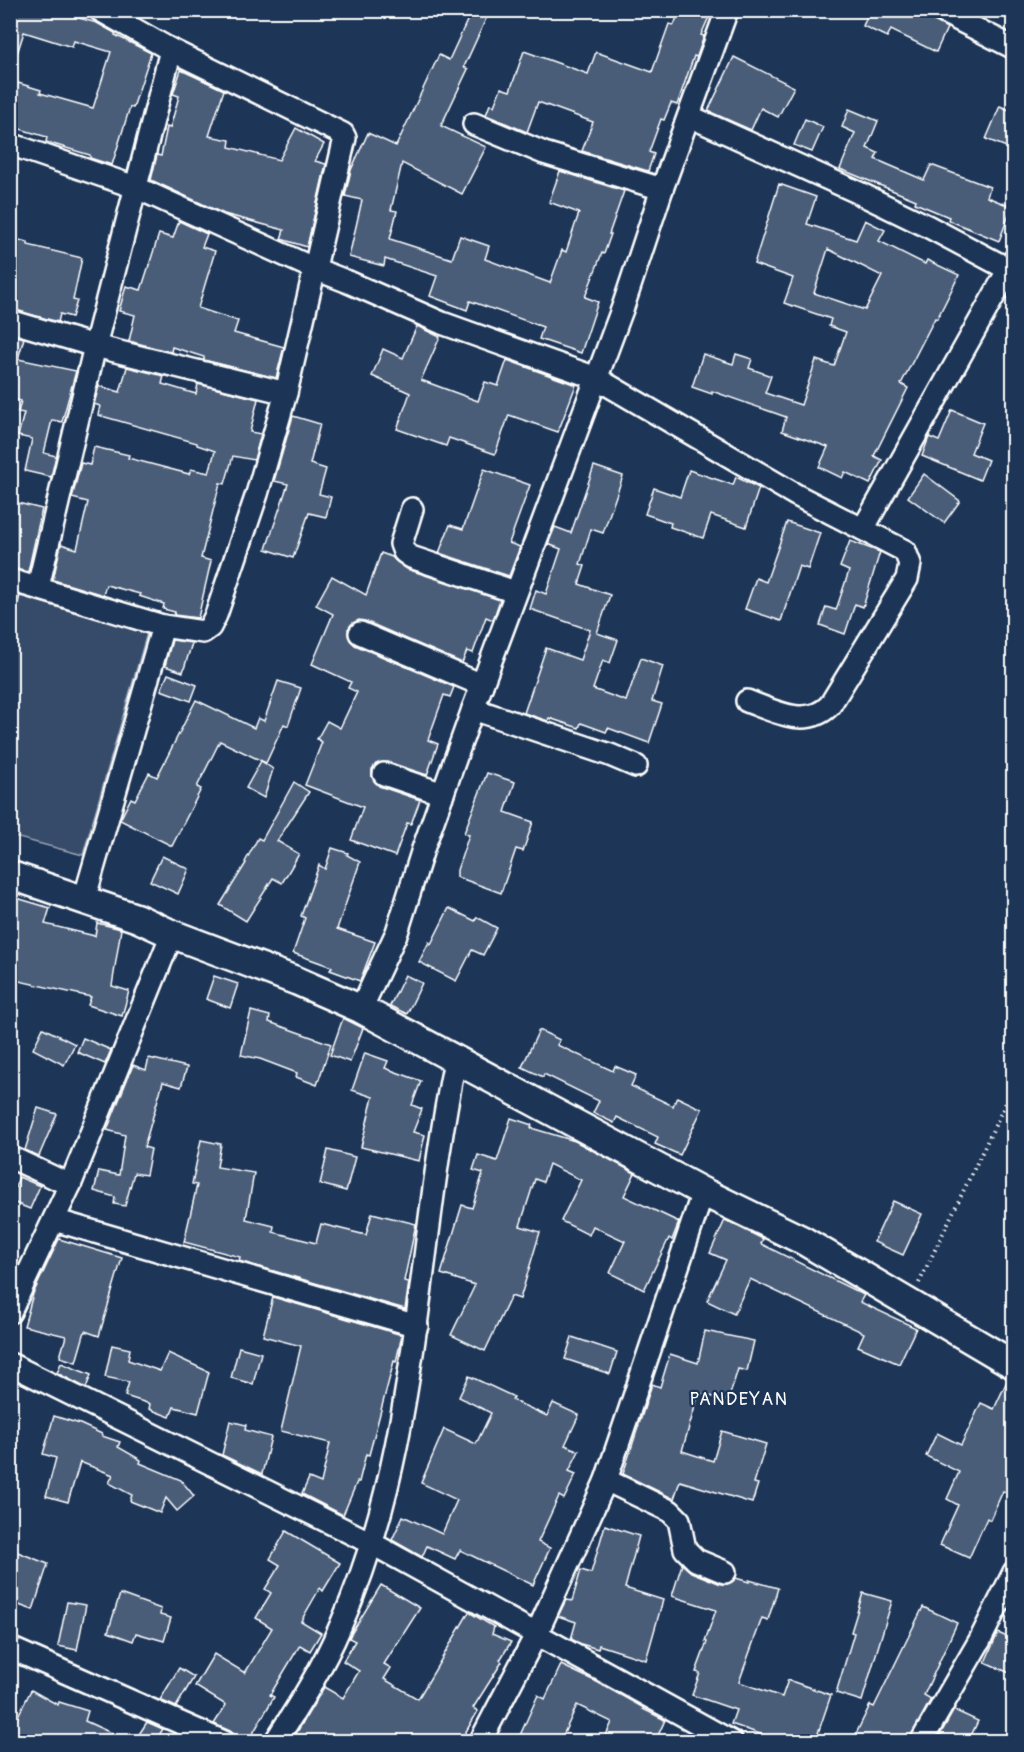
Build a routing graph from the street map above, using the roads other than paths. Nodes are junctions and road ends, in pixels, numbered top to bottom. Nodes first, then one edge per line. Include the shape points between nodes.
1 (100, 10) edge
2 (727, 10) edge
3 (939, 10) edge
4 (1014, 48) edge
5 (171, 50) junction
6 (689, 116) junction
7 (474, 124) dead end
8 (10, 144) edge
9 (135, 187) junction
10 (662, 189) junction
11 (1011, 265) edge
12 (315, 269) junction
13 (10, 321) edge
14 (95, 346) junction
15 (596, 378) junction
16 (286, 393) junction
17 (412, 509) dead end
18 (863, 529) junction
19 (10, 580) edge
20 (38, 587) junction
21 (515, 592) junction
22 (164, 626) junction
23 (360, 633) dead end
24 (483, 685) junction
25 (747, 701) dead end
26 (473, 709) junction
27 (636, 766) dead end
28 (384, 774) dead end
29 (443, 794) junction
30 (10, 875) edge
31 (84, 900) junction
32 (172, 934) junction
33 (361, 1009) junction
34 (455, 1061) junction
35 (10, 1157) edge
36 (70, 1185) junction
37 (703, 1192) junction
38 (54, 1220) junction
39 (10, 1312) edge
40 (417, 1326) junction
41 (10, 1364) edge
42 (1014, 1365) edge
43 (606, 1480) junction
44 (371, 1543) junction
45 (725, 1572) dead end
46 (1014, 1572) edge
47 (537, 1633) junction
48 (10, 1648) edge
49 (224, 1742) edge
50 (275, 1742) edge
51 (480, 1742) edge
52 (732, 1742) edge
53 (921, 1742) edge

1 - 5 street
2 - 6 street
3 - 4 street
5 - 9 street
5 - 12 street via 345,136
6 - 10 street
6 - 11 street
7 - 10 street via 544,153
8 - 9 street
9 - 12 street
9 - 14 street
10 - 15 street
11 - 18 street
12 - 15 street via 442,323
12 - 16 street
13 - 14 street
14 - 16 street
14 - 20 street
15 - 18 street via 796,495
15 - 21 street
16 - 22 street via 257,494 210,627 203,632
17 - 21 street via 401,544 404,552
18 - 25 street via 905,551 910,564 907,579 830,705 812,717 796,717
19 - 20 street
20 - 22 street
21 - 24 street
22 - 31 street
23 - 24 street
24 - 26 street
26 - 27 street
26 - 29 street
28 - 29 street
29 - 33 street via 397,932
30 - 31 street
31 - 32 street
32 - 33 street
32 - 36 street
33 - 34 street
34 - 37 street
34 - 40 street
35 - 36 street
36 - 38 street
37 - 42 street via 804,1241
37 - 43 street
38 - 39 street
38 - 40 street
40 - 44 street via 400,1429
41 - 44 street
43 - 45 street via 670,1511 678,1520 685,1549 696,1560
43 - 47 street
44 - 47 street
44 - 50 street via 331,1647
46 - 53 street
47 - 51 street
47 - 52 street
48 - 49 street

